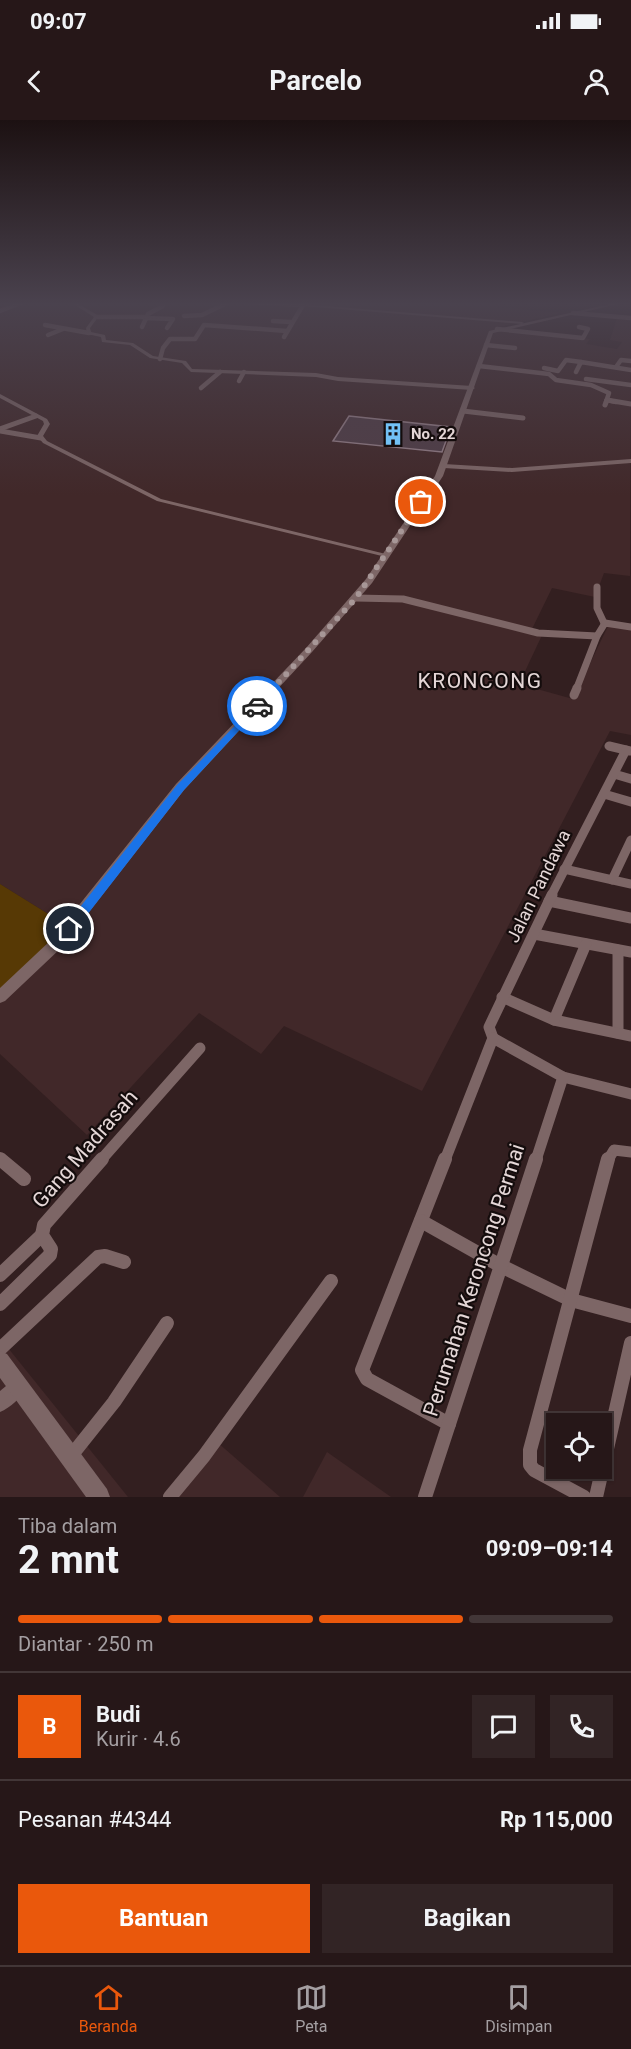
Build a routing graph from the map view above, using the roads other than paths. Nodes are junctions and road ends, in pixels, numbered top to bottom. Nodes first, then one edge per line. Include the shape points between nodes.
1 (188, 366) edge
2 (479, 366) edge
3 (481, 366) edge
4 (482, 366) edge
5 (528, 366) edge
6 (530, 366) edge
7 (561, 366) edge
8 (579, 366) edge
9 (614, 366) edge
10 (615, 366) edge
11 (631, 370) edge
12 (220, 372) junction
13 (244, 372) junction
14 (576, 372) dead end
15 (610, 373) dead end
16 (549, 374) junction
17 (239, 381) dead end
18 (631, 385) edge
19 (201, 388) dead end
20 (472, 388) junction
21 (0, 396) edge
22 (631, 404) edge
23 (463, 411) junction
24 (36, 416) junction
25 (523, 418) dead end
26 (0, 430) edge
27 (41, 438) junction
28 (631, 461) edge
29 (444, 466) junction
30 (386, 555) junction
31 (597, 586) dead end
32 (356, 598) junction
33 (604, 623) junction
34 (631, 627) edge
35 (597, 636) junction
36 (574, 695) dead end
37 (609, 746) dead end
38 (628, 751) edge
39 (614, 774) junction
40 (631, 779) edge
41 (604, 794) junction
42 (631, 802) edge
43 (631, 840) edge
44 (627, 863) edge
45 (564, 869) junction
46 (612, 880) junction
47 (631, 884) edge
48 (549, 901) junction
49 (631, 918) edge
50 (534, 934) junction
51 (586, 944) junction
52 (618, 950) junction
53 (631, 952) edge
54 (0, 997) edge
55 (502, 997) junction
56 (554, 1020) junction
57 (618, 1034) junction
58 (631, 1036) edge
59 (493, 1038) junction
60 (200, 1048) dead end
61 (563, 1077) junction
62 (631, 1094) edge
63 (631, 1152) edge
64 (0, 1159) edge
65 (24, 1179) dead end
66 (421, 1221) junction
67 (42, 1234) junction
68 (124, 1262) dead end
69 (501, 1266) junction
70 (0, 1275) edge
71 (331, 1281) dead end
72 (572, 1300) junction
73 (0, 1304) edge
74 (631, 1316) edge
75 (167, 1323) dead end
76 (631, 1343) edge
77 (0, 1349) edge
78 (0, 1361) edge
79 (18, 1387) junction
80 (0, 1403) edge
81 (449, 1424) junction
82 (70, 1458) junction
83 (99, 1497) edge
84 (170, 1497) edge
85 (425, 1497) edge
86 (584, 1497) edge
87 (596, 1497) edge

1 - 12 street via 191,370
2 - 20 main road
3 - 16 street
4 - 5 street via 524,370
6 - 7 street via 558,370
8 - 14 street
9 - 15 street
10 - 11 street
12 - 13 street
12 - 19 street
13 - 17 street
13 - 20 street
16 - 18 street
16 - 22 street via 556,381 592,385 609,393 606,402
20 - 23 main road
21 - 24 street
23 - 25 street
23 - 29 main road
24 - 26 street
24 - 27 street via 46,422
26 - 27 street
27 - 30 street via 159,500
28 - 29 street via 512,470
29 - 30 main road
30 - 32 main road
31 - 33 street via 597,608
32 - 35 street via 394,597 538,633
32 - 54 main road via 180,787 56,944
33 - 34 street
33 - 35 street
35 - 36 street
37 - 38 street
38 - 39 street, Jalan Pandawa
39 - 40 street
39 - 41 street, Jalan Pandawa
41 - 42 street
41 - 45 street, Jalan Pandawa
43 - 44 street
44 - 46 street
45 - 46 street
45 - 48 street, Jalan Pandawa
46 - 47 street
48 - 49 street
48 - 50 street, Jalan Pandawa
50 - 51 street
50 - 55 street, Jalan Pandawa
51 - 52 street
51 - 56 street
52 - 53 street
52 - 57 street
55 - 56 street
55 - 59 street, Jalan Pandawa via 489,1027
56 - 57 street
57 - 58 street
59 - 61 street
59 - 66 street, Jalan Pandawa
60 - 67 street, Gang Madrasah via 44,1225
61 - 62 street
61 - 69 street, Perumahan Keroncong Permai
63 - 72 street via 610,1152
64 - 65 street
66 - 69 street
66 - 81 street, Jalan Pandawa via 362,1374
67 - 70 street
67 - 73 street, Gang Madrasah via 51,1249 50,1256
68 - 77 street via 98,1257
69 - 72 street
69 - 81 street, Perumahan Keroncong Permai
71 - 84 street
72 - 74 street
72 - 86 street via 529,1458 534,1470
75 - 82 street via 114,1402
76 - 87 street
78 - 79 main road
79 - 80 street
79 - 82 main road
81 - 85 street, Perumahan Keroncong Permai
82 - 83 main road

